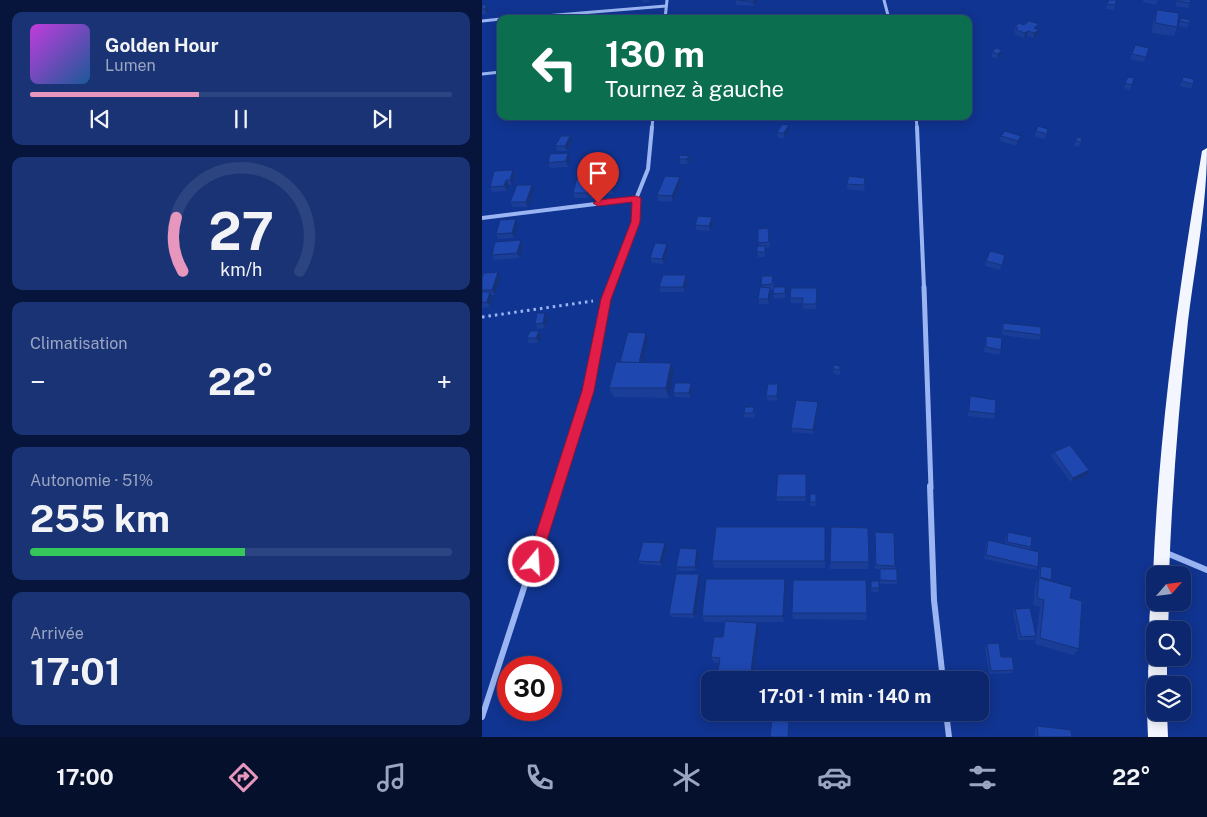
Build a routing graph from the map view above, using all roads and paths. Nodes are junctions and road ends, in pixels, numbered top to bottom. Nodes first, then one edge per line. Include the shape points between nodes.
1 (667, 0) edge
2 (884, 0) edge
3 (666, 6) junction
4 (556, 15) edge
5 (665, 15) edge
6 (888, 15) edge
7 (497, 19) edge
8 (482, 20) edge
9 (497, 72) edge
10 (482, 74) edge
11 (653, 120) edge
12 (916, 120) edge
13 (1206, 150) edge
14 (636, 198) junction
15 (482, 218) edge
16 (606, 299) junction
17 (482, 317) edge
18 (1161, 551) junction
19 (1161, 566) edge
20 (1206, 570) edge
21 (942, 671) edge
22 (482, 717) edge
23 (947, 721) edge
24 (1157, 721) edge
25 (949, 737) edge
26 (1158, 737) edge

1 - 3 street
2 - 6 street
3 - 4 street
3 - 5 street
7 - 8 street
9 - 10 street
11 - 14 street via 648,169
12 - 21 street via 924,245 934,600
13 - 18 highway via 1183,308 1165,469
14 - 15 street
14 - 16 street via 635,222
16 - 17 path
16 - 22 street via 588,391
18 - 19 highway
18 - 20 street
23 - 25 street
24 - 26 highway

